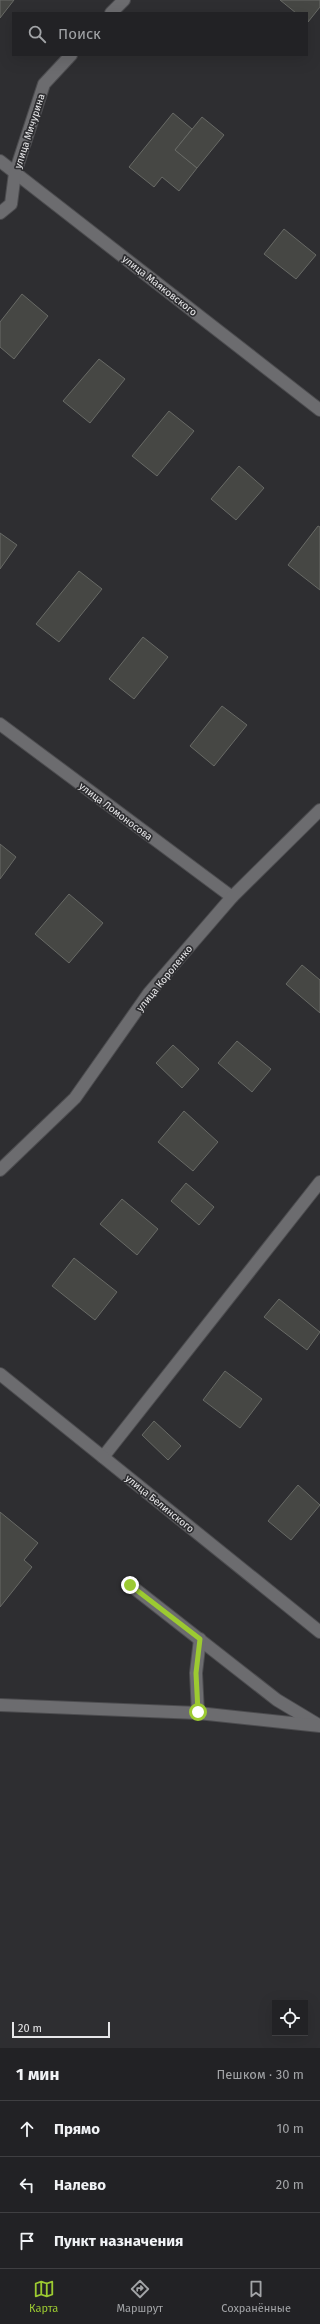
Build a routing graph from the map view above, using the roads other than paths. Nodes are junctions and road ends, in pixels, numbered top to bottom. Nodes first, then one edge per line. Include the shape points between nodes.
1 (124, 0) edge
2 (112, 12) edge
3 (70, 56) edge
4 (0, 161) edge
5 (15, 173) junction
6 (0, 213) edge
7 (320, 410) edge
8 (0, 724) edge
9 (320, 810) edge
10 (232, 897) junction
11 (0, 1170) edge
12 (320, 1182) edge
13 (0, 1374) edge
14 (103, 1457) junction
15 (130, 1585) dead end
16 (320, 1632) edge
17 (200, 1639) junction
18 (0, 1705) edge
19 (198, 1712) junction
20 (320, 1726) edge

1 - 2 street
3 - 5 street, улица Мичурина via 44,84
4 - 5 street, улица Маяковского
5 - 6 street, улица Мичурина via 11,204
5 - 7 street, улица Маяковского
8 - 10 street, улица Ломоносова
9 - 10 street, улица Короленко
10 - 11 street, улица Короленко via 149,993 75,1098
12 - 14 street
13 - 14 street, улица Белинского
14 - 16 street, улица Белинского
15 - 17 street
17 - 19 street via 196,1673
17 - 20 street via 277,1700
18 - 19 street
19 - 20 street

